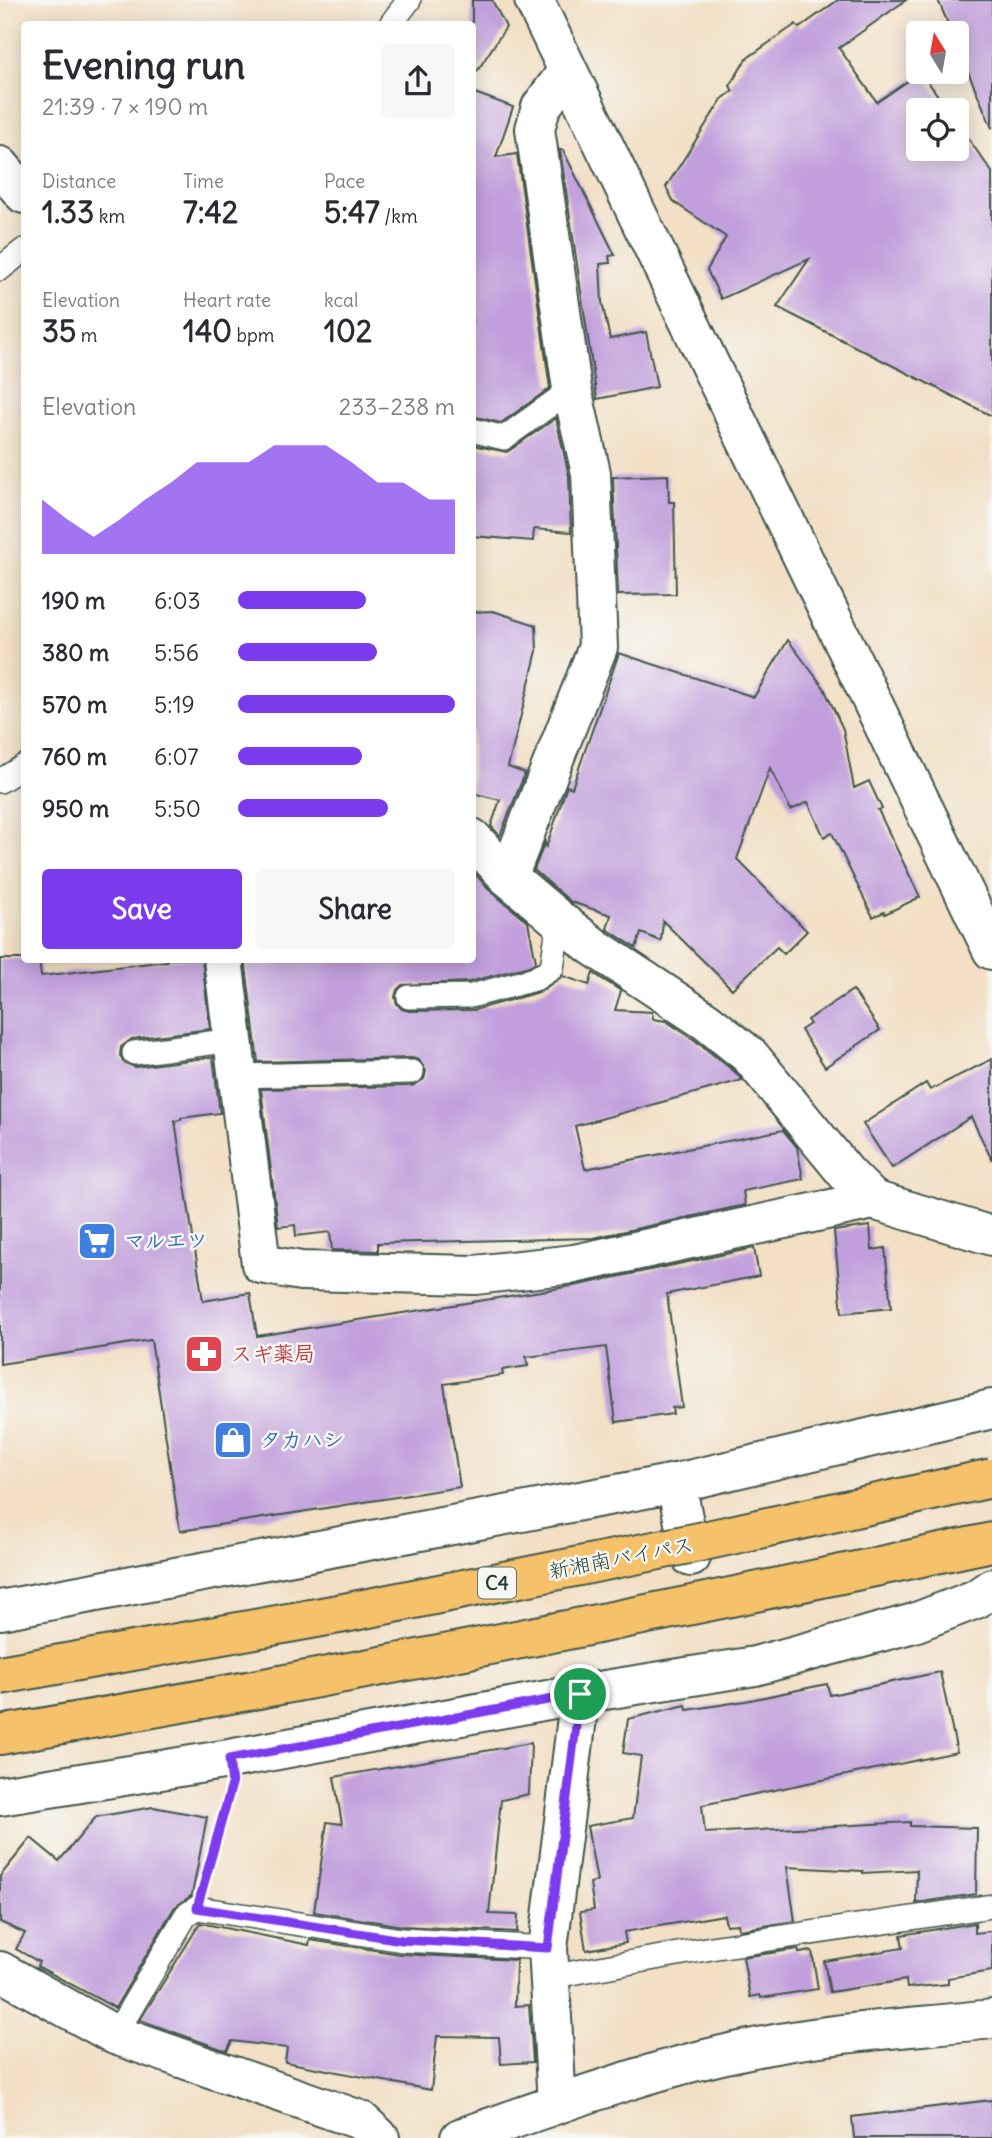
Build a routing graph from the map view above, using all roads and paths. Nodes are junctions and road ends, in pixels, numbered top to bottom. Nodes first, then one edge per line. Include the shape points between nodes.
1 (409, 0) edge
2 (541, 4) edge
3 (393, 21) edge
4 (567, 72) junction
5 (0, 166) edge
6 (21, 190) edge
7 (21, 252) edge
8 (0, 269) edge
9 (572, 389) junction
10 (476, 431) edge
11 (21, 768) edge
12 (0, 781) edge
13 (476, 842) edge
14 (508, 877) junction
15 (559, 920) junction
16 (992, 950) edge
17 (223, 963) edge
18 (410, 996) dead end
19 (134, 1053) dead end
20 (235, 1058) junction
21 (412, 1072) dead end
22 (873, 1200) junction
23 (992, 1236) edge
24 (992, 1409) edge
25 (992, 1478) edge
26 (676, 1482) junction
27 (992, 1542) edge
28 (691, 1557) dead end
29 (992, 1588) edge
30 (0, 1610) edge
31 (0, 1675) edge
32 (580, 1694) junction
33 (0, 1735) edge
34 (229, 1759) junction
35 (0, 1796) edge
36 (992, 1906) edge
37 (197, 1908) junction
38 (549, 1962) junction
39 (0, 1970) edge
40 (992, 2019) edge
41 (115, 2035) junction
42 (557, 2104) junction
43 (380, 2138) edge
44 (460, 2138) edge

1 - 3 lane
2 - 4 street
4 - 9 street via 541,107 535,129
4 - 16 street
5 - 6 street
7 - 8 lane
9 - 10 lane via 504,438
9 - 14 street via 591,473 598,647
11 - 12 lane
13 - 14 street
14 - 15 street
15 - 18 lane via 552,968 535,979 471,996
15 - 22 street via 750,1056
17 - 20 street
19 - 20 lane
20 - 21 lane
20 - 22 street via 261,1264 301,1271 488,1273 574,1264
22 - 23 street
24 - 26 street
25 - 31 highway, 新湘南バイパス / C4, bridge via 398,1602
26 - 28 street
26 - 30 street
27 - 33 highway via 358,1672
29 - 32 street via 976,1600 914,1623 755,1666
32 - 34 street
32 - 38 street
34 - 35 street
34 - 37 path via 232,1784
36 - 38 lane via 717,1947
37 - 38 lane
37 - 41 lane via 186,1915
38 - 42 street
39 - 41 street
40 - 42 street via 750,2048
41 - 43 street via 360,2120
42 - 44 street

